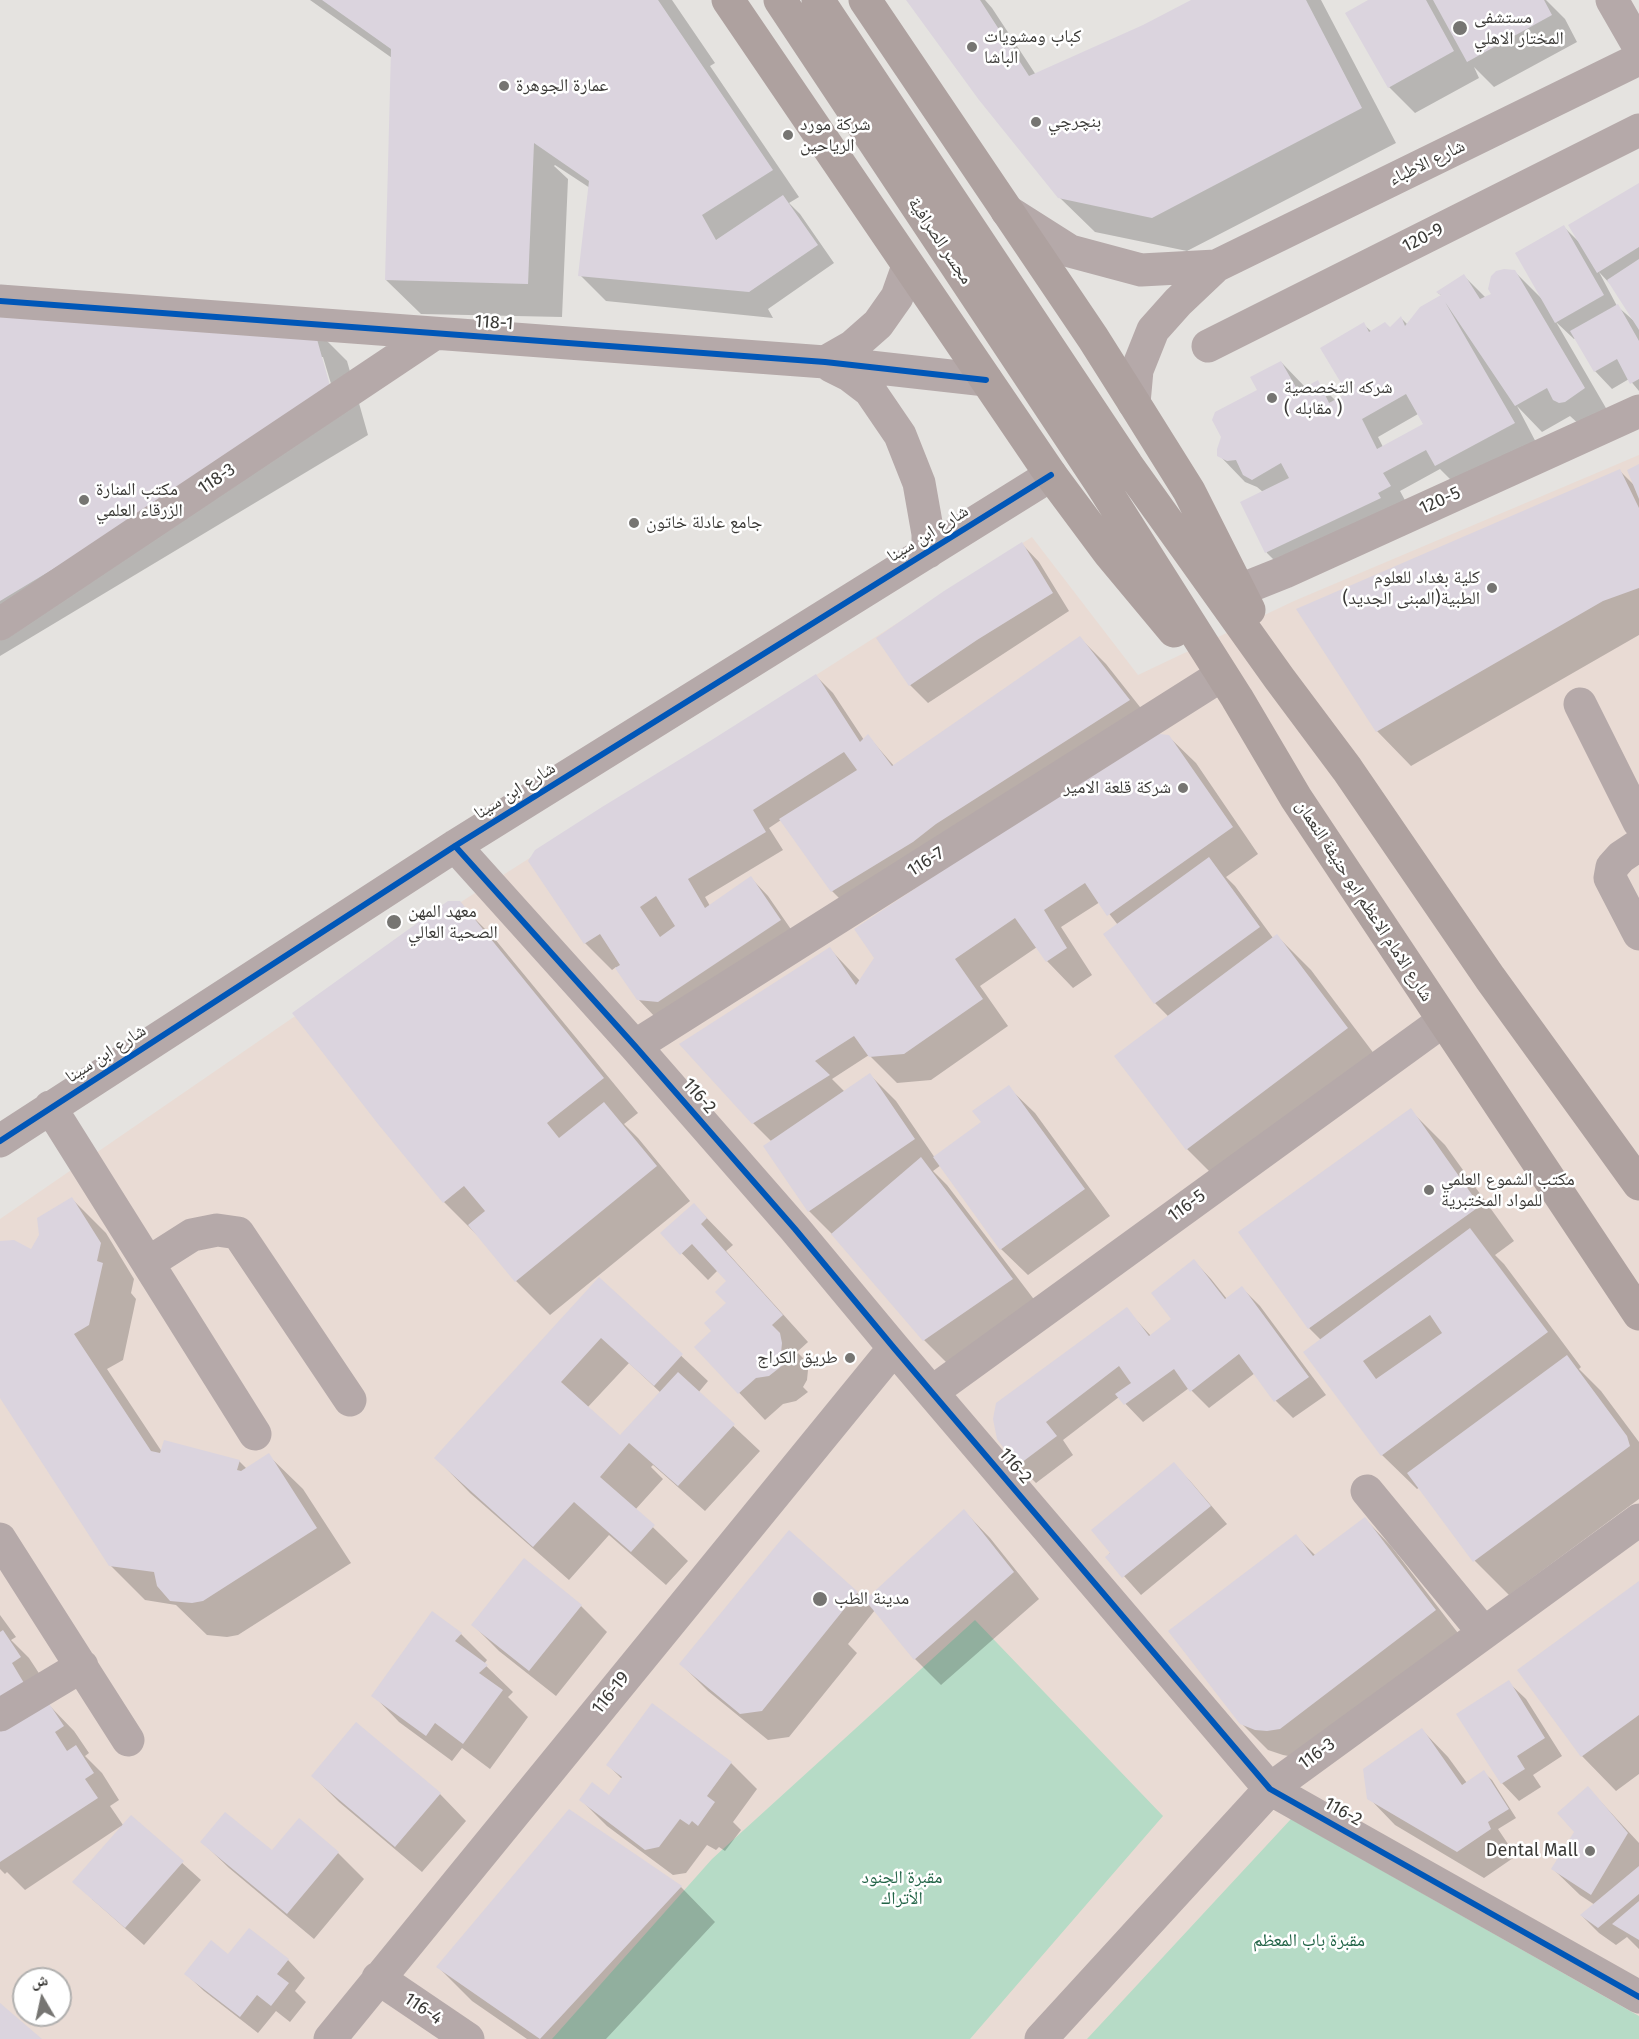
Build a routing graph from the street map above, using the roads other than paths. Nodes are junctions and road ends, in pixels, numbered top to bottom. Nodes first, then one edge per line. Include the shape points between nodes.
1 (728, 0) edge
2 (780, 0) edge
3 (818, 0) edge
4 (865, 0) edge
5 (1612, 0) edge
6 (1639, 47) edge
7 (1639, 59) edge
8 (1639, 130) edge
9 (1007, 211) junction
10 (908, 266) junction
11 (1216, 266) junction
12 (0, 301) edge
13 (434, 334) junction
14 (1208, 346) dead end
15 (825, 362) junction
16 (986, 380) junction
17 (1134, 403) junction
18 (1639, 411) edge
19 (1114, 473) junction
20 (1051, 475) junction
21 (928, 552) junction
22 (1240, 590) junction
23 (0, 624) edge
24 (1279, 678) junction
25 (1227, 688) junction
26 (1580, 704) dead end
27 (1639, 822) edge
28 (1639, 845) edge
29 (455, 846) junction
30 (1639, 934) edge
31 (1443, 1021) junction
32 (635, 1046) junction
33 (50, 1107) junction
34 (0, 1141) edge
35 (1638, 1181) edge
36 (148, 1263) junction
37 (1639, 1314) edge
38 (894, 1348) junction
39 (932, 1392) junction
40 (350, 1400) dead end
41 (255, 1434) dead end
42 (1367, 1491) dead end
43 (1639, 1520) edge
44 (0, 1539) edge
45 (1484, 1633) junction
46 (82, 1666) junction
47 (0, 1715) edge
48 (128, 1740) dead end
49 (1270, 1789) junction
50 (378, 1978) junction
51 (1639, 1997) edge
52 (330, 2039) edge
53 (468, 2039) edge
54 (1041, 2039) edge

1 - 10 main road
2 - 19 main road, مجسر الصرافية
3 - 19 main road, مجسر الصرافية
4 - 9 main road
5 - 6 street
7 - 11 street, شارع الاطباء
8 - 14 street, 120-9
9 - 11 street via 1070,251 1141,270
9 - 17 main road
10 - 15 street via 897,297 878,324 853,346
10 - 16 main road
11 - 17 street via 1153,330 1137,370
12 - 13 street, 118-1
13 - 15 street, 118-1
13 - 23 street, 118-3
15 - 16 street, 118-1
15 - 21 street, 118-1 via 870,391 900,435 919,483
16 - 20 main road
17 - 22 main road via 1189,492
18 - 22 street, 120-5
19 - 24 main road
19 - 25 main road, شارع الامام الاعظم ابو حنيفة النعمان
20 - 21 street, شارع ابن سينا
20 - 25 main road via 1109,553
21 - 29 street, شارع ابن سينا
22 - 24 main road
24 - 35 main road
25 - 31 main road, شارع الامام الاعظم ابو حنيفة النعمان
25 - 32 street, 116-7
26 - 27 street
28 - 30 street via 1620,857 1612,867 1611,878
29 - 32 street, 116-2
29 - 33 street, شارع ابن سينا
31 - 37 main road, شارع الامام الاعظم ابو حنيفة النعمان
31 - 39 street, 116-5
32 - 38 street, 116-2
33 - 34 street, شارع ابن سينا
33 - 36 street
36 - 40 street via 192,1235 217,1230 238,1233
36 - 41 street
38 - 39 street, 116-2
38 - 50 street, 116-19
39 - 49 street, 116-2
42 - 45 street
43 - 45 street, 116-3
44 - 46 street
45 - 49 street, 116-3
46 - 47 street
46 - 48 street
49 - 51 street, 116-2
49 - 54 street, 116-3
50 - 52 street, 116-19
50 - 53 street, 116-4

